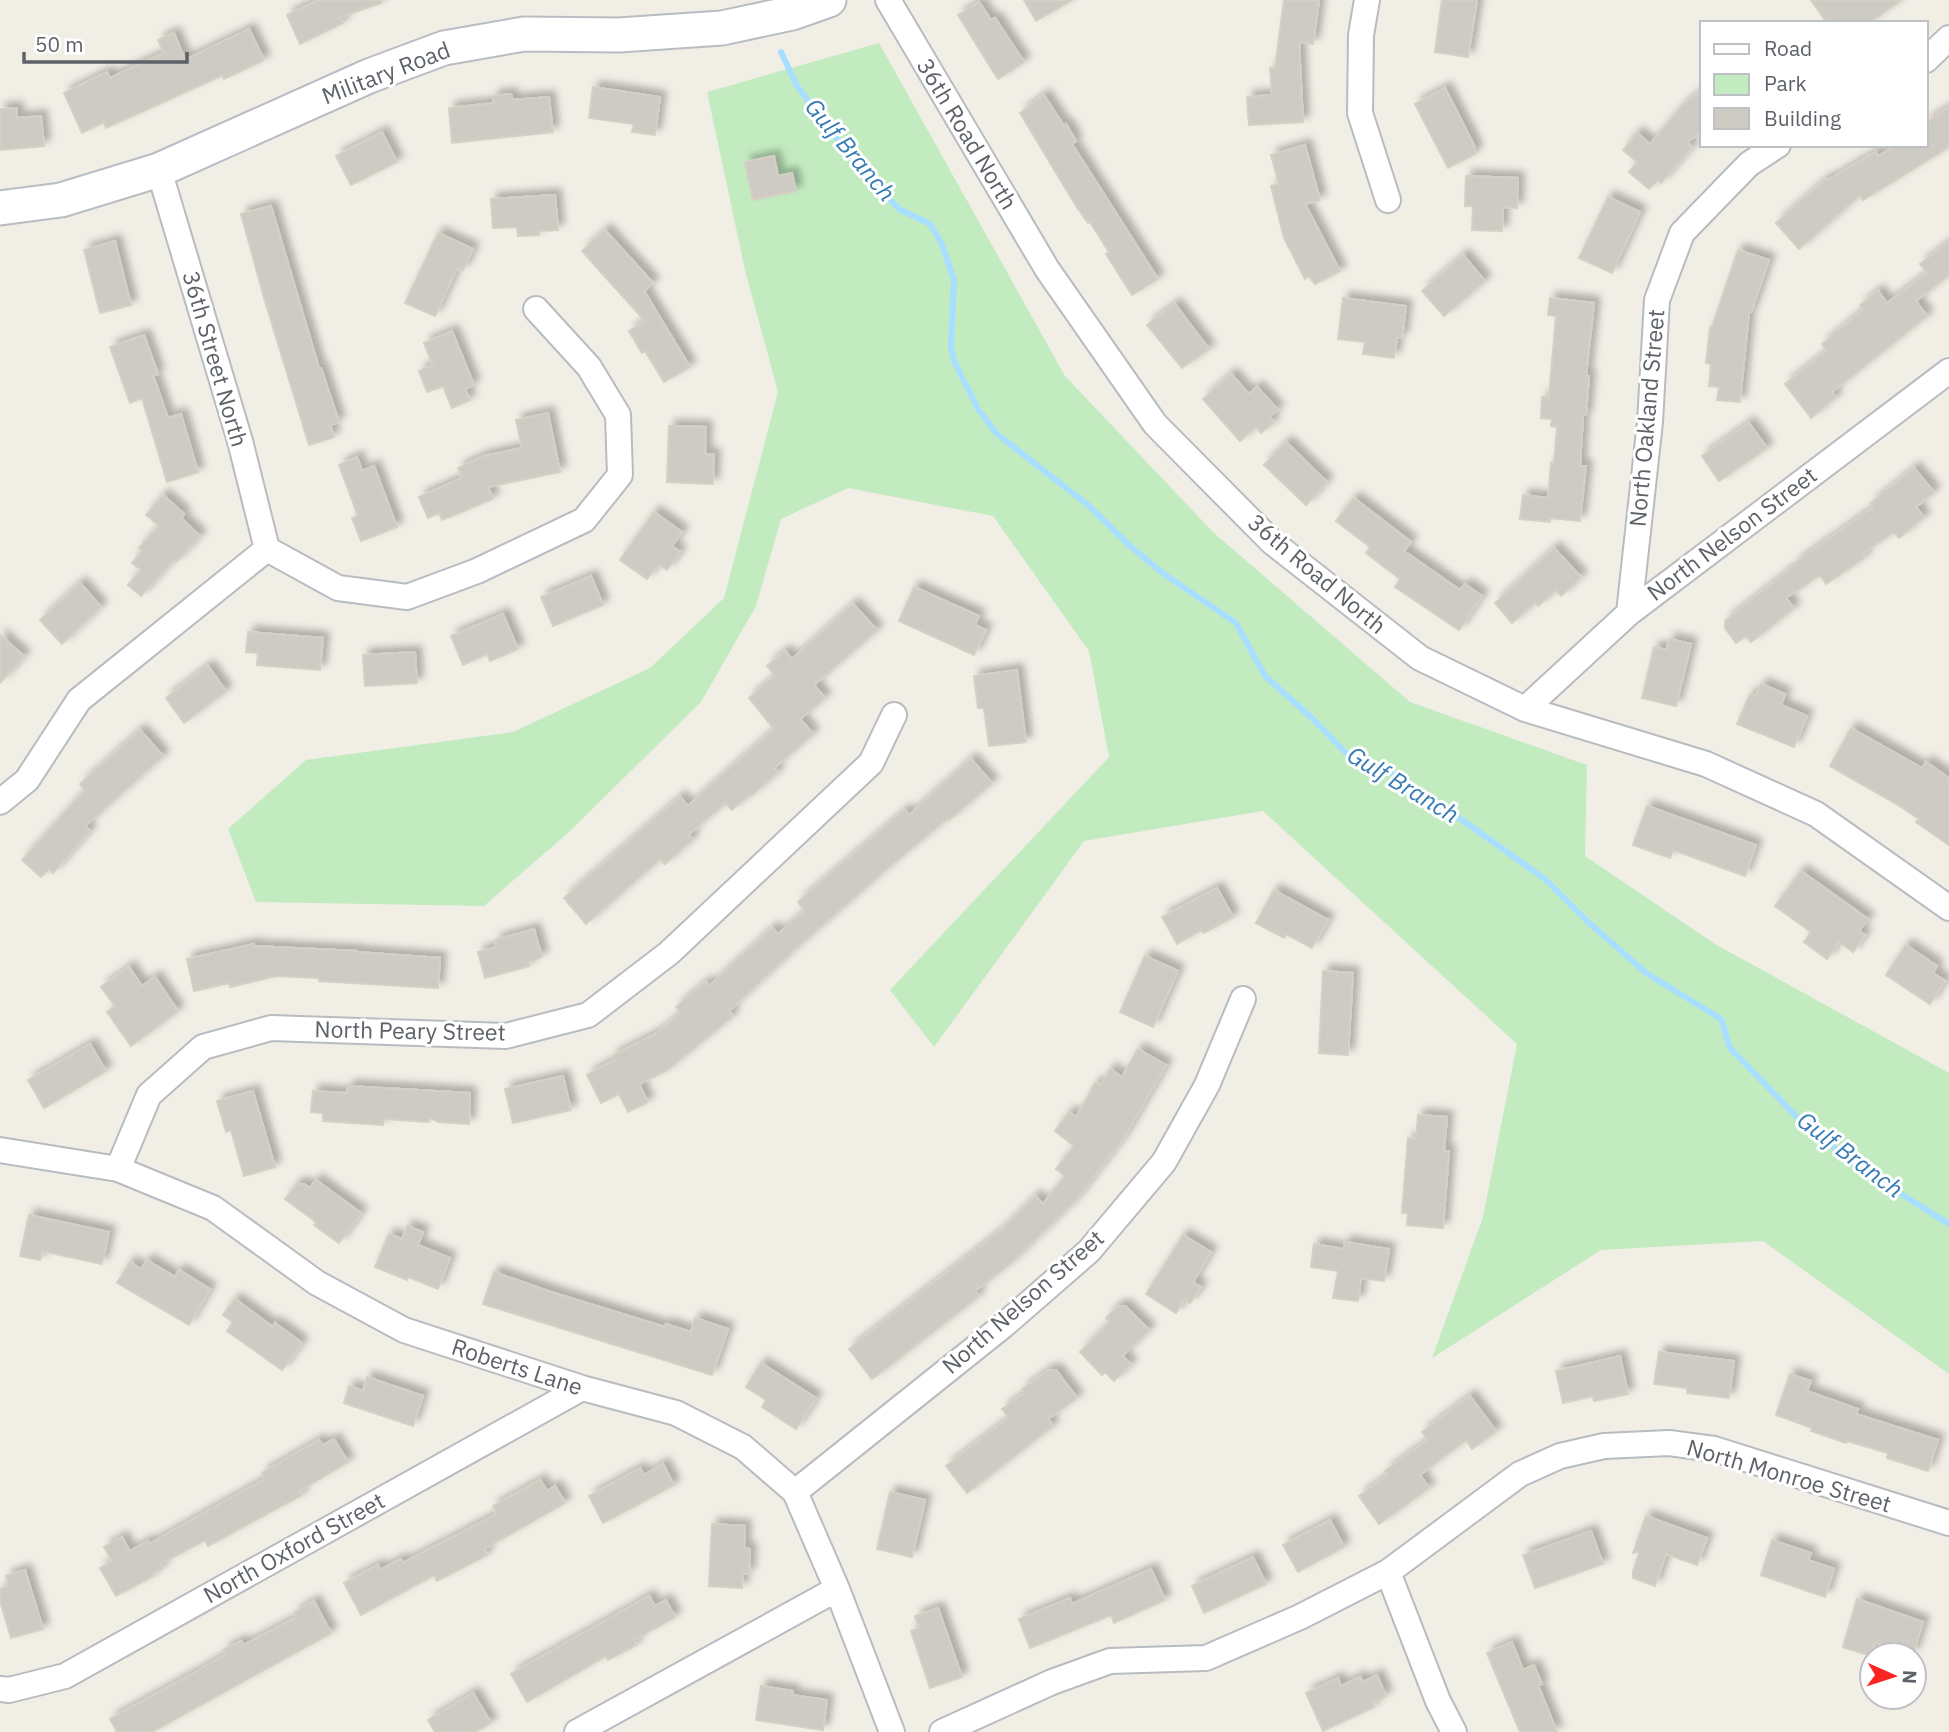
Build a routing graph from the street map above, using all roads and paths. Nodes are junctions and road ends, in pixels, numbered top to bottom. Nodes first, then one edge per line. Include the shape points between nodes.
1 (829, 0) edge
2 (888, 0) edge
3 (1367, 0) edge
4 (1949, 38) edge
5 (1928, 58) edge
6 (1775, 147) edge
7 (159, 170) junction
8 (1388, 200) dead end
9 (0, 208) edge
10 (536, 309) dead end
11 (1949, 371) edge
12 (267, 549) junction
13 (1629, 613) junction
14 (1525, 709) junction
15 (894, 715) dead end
16 (0, 802) edge
17 (1949, 908) edge
18 (1243, 999) dead end
19 (0, 1150) edge
20 (118, 1169) junction
21 (582, 1388) junction
22 (795, 1492) junction
23 (1949, 1523) edge
24 (1388, 1572) junction
25 (837, 1588) junction
26 (0, 1689) edge
27 (577, 1732) edge
28 (892, 1732) edge
29 (942, 1732) edge
30 (1454, 1732) edge

1 - 7 main road, Military Road via 722,28 619,35 524,34 444,48 369,76
2 - 14 street, 36th Road North via 1047,269 1155,424 1272,542 1420,658
3 - 8 street via 1361,35 1360,113
4 - 5 street
6 - 13 street, North Oakland Street via 1749,164 1682,233 1657,300 1650,422
7 - 9 main road, Military Road via 61,200
7 - 12 street, 36th Street North via 240,441
10 - 12 street via 589,367 618,415 620,475 584,520 477,571 407,597 338,588
11 - 13 street, North Nelson Street
12 - 16 street via 79,701 27,780
13 - 14 street, North Nelson Street
14 - 17 street, 36th Road North via 1706,764 1816,814
15 - 20 street, North Peary Street via 871,763 669,953 588,1014 506,1036 271,1028 204,1047 149,1095
18 - 22 street, North Nelson Street via 1207,1085 1164,1162 1089,1251
19 - 20 street, Roberts Lane
20 - 21 street, Roberts Lane via 213,1208 317,1283 404,1330
21 - 22 street, Roberts Lane via 676,1413 743,1447
21 - 26 street, North Oxford Street via 65,1676
22 - 25 street, Roberts Lane
23 - 24 street, North Monroe Street via 1714,1449 1669,1443 1604,1447 1560,1456 1520,1474
24 - 29 street, North Monroe Street via 1206,1658 1110,1661
24 - 30 street
25 - 27 street
25 - 28 street, Roberts Lane

